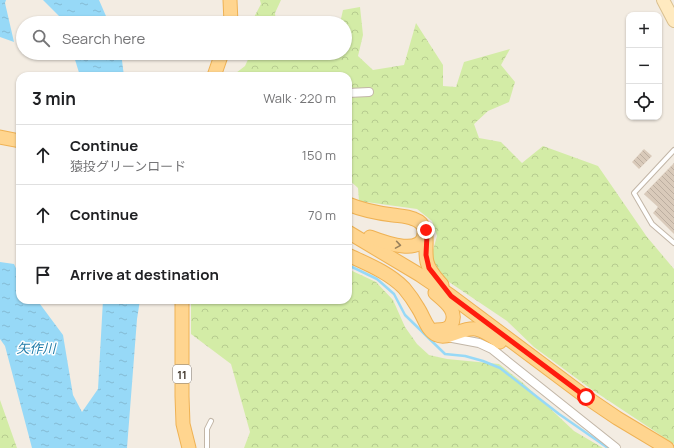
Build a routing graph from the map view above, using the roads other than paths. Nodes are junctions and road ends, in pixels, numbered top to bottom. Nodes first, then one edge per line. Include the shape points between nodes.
1 (230, 0) edge
2 (663, 0) edge
3 (231, 16) edge
4 (674, 21) edge
5 (220, 60) edge
6 (215, 72) edge
7 (369, 92) dead end
8 (352, 93) edge
9 (0, 137) edge
10 (16, 140) edge
11 (674, 150) edge
12 (352, 206) edge
13 (423, 225) junction
14 (352, 231) edge
15 (352, 233) edge
16 (361, 239) junction
17 (674, 243) edge
18 (352, 257) edge
19 (451, 296) junction
20 (182, 304) edge
21 (425, 320) junction
22 (443, 336) junction
23 (617, 418) junction
24 (211, 421) dead end
25 (189, 448) edge
26 (207, 448) edge
27 (616, 448) edge
28 (667, 448) edge

1 - 3 main road
2 - 4 street
5 - 6 main road
7 - 8 street
9 - 10 main road
11 - 17 lane via 634,192 652,224
12 - 13 main road via 414,219
14 -> 13 main road via 386,243 412,246 421,241 424,234
13 - 19 main road via 427,235 426,255 429,268
15 - 16 main road
16 - 19 main road
16 - 21 main road via 436,294 454,314 449,327 441,330 432,328
18 - 21 main road via 396,281 409,294
19 - 23 main road
20 - 25 main road, 11 via 183,424
21 - 22 main road via 433,333
22 - 23 main road via 462,330 477,329 570,391
22 - 27 street via 470,340 492,349
23 - 28 main road
24 - 26 lane via 207,429

